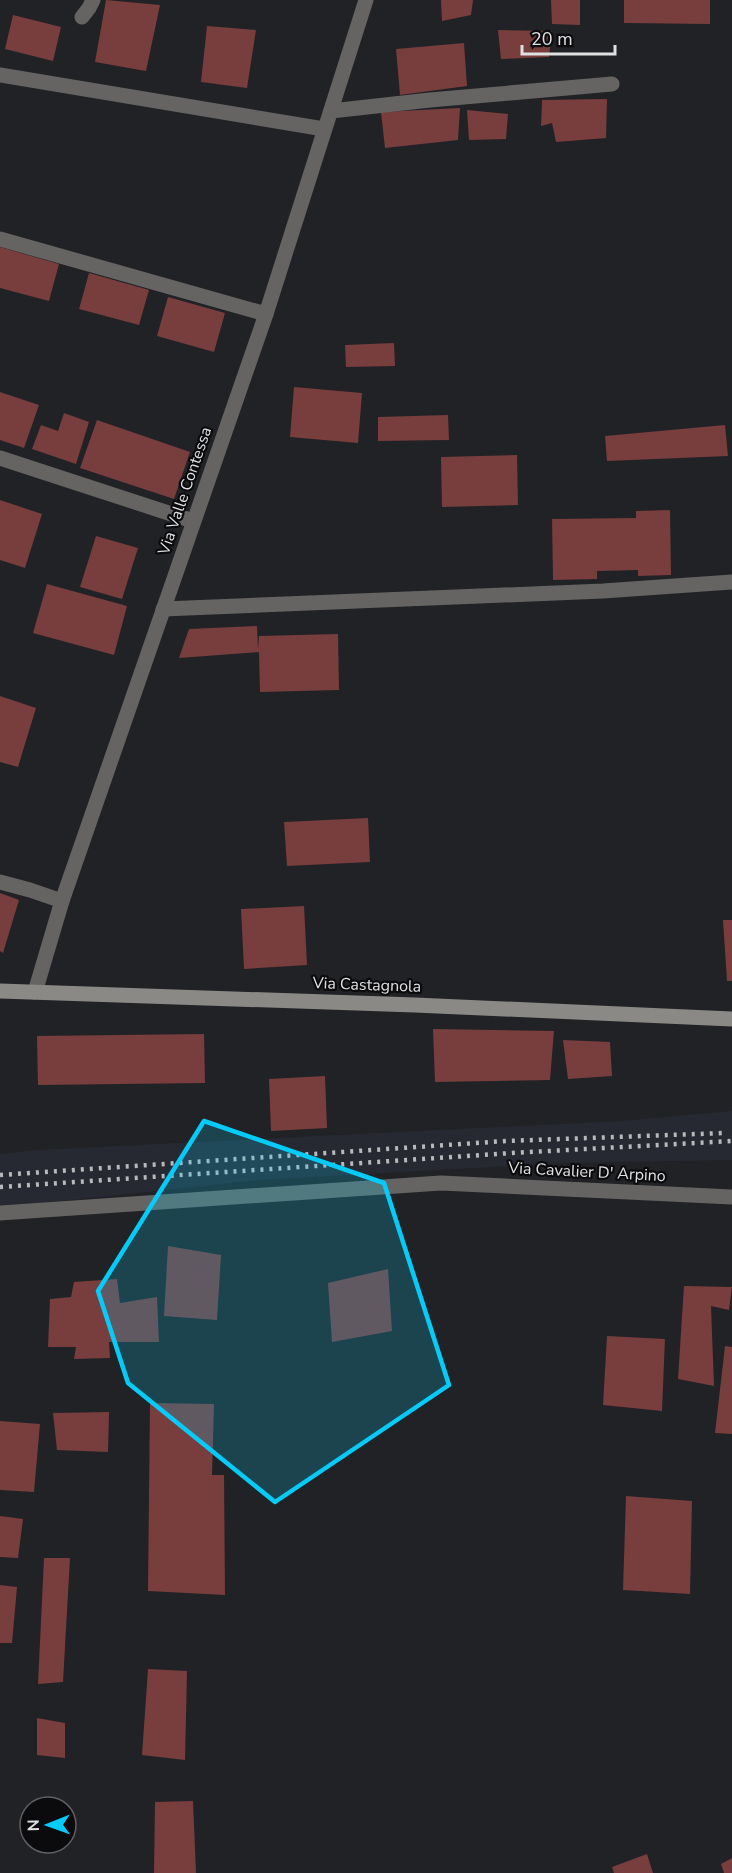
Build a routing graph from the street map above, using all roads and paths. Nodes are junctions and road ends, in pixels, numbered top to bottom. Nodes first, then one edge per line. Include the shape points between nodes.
1 (93, 0) edge
2 (366, 0) edge
3 (82, 17) dead end
4 (0, 75) edge
5 (612, 84) dead end
6 (331, 111) junction
7 (324, 129) junction
8 (0, 239) edge
9 (266, 314) junction
10 (0, 458) edge
11 (193, 521) junction
12 (732, 582) edge
13 (163, 609) junction
14 (0, 882) edge
15 (62, 901) junction
16 (0, 991) edge
17 (35, 992) junction
18 (732, 1019) edge
19 (732, 1197) edge
20 (0, 1213) edge

1 - 3 street
2 - 6 street, Via Valle Contessa
4 - 7 street
5 - 6 street
6 - 7 street, Via Valle Contessa
7 - 9 street, Via Valle Contessa
8 - 9 street
9 - 11 street, Via Valle Contessa
10 - 11 street
11 - 13 street, Via Valle Contessa
12 - 13 street
13 - 15 street, Via Valle Contessa
14 - 15 street
15 - 17 street, Via Valle Contessa
16 - 17 main road, Via Castagnola
17 - 18 main road, Via Castagnola
19 - 20 street, Via Cavalier D' Arpino via 441,1183

